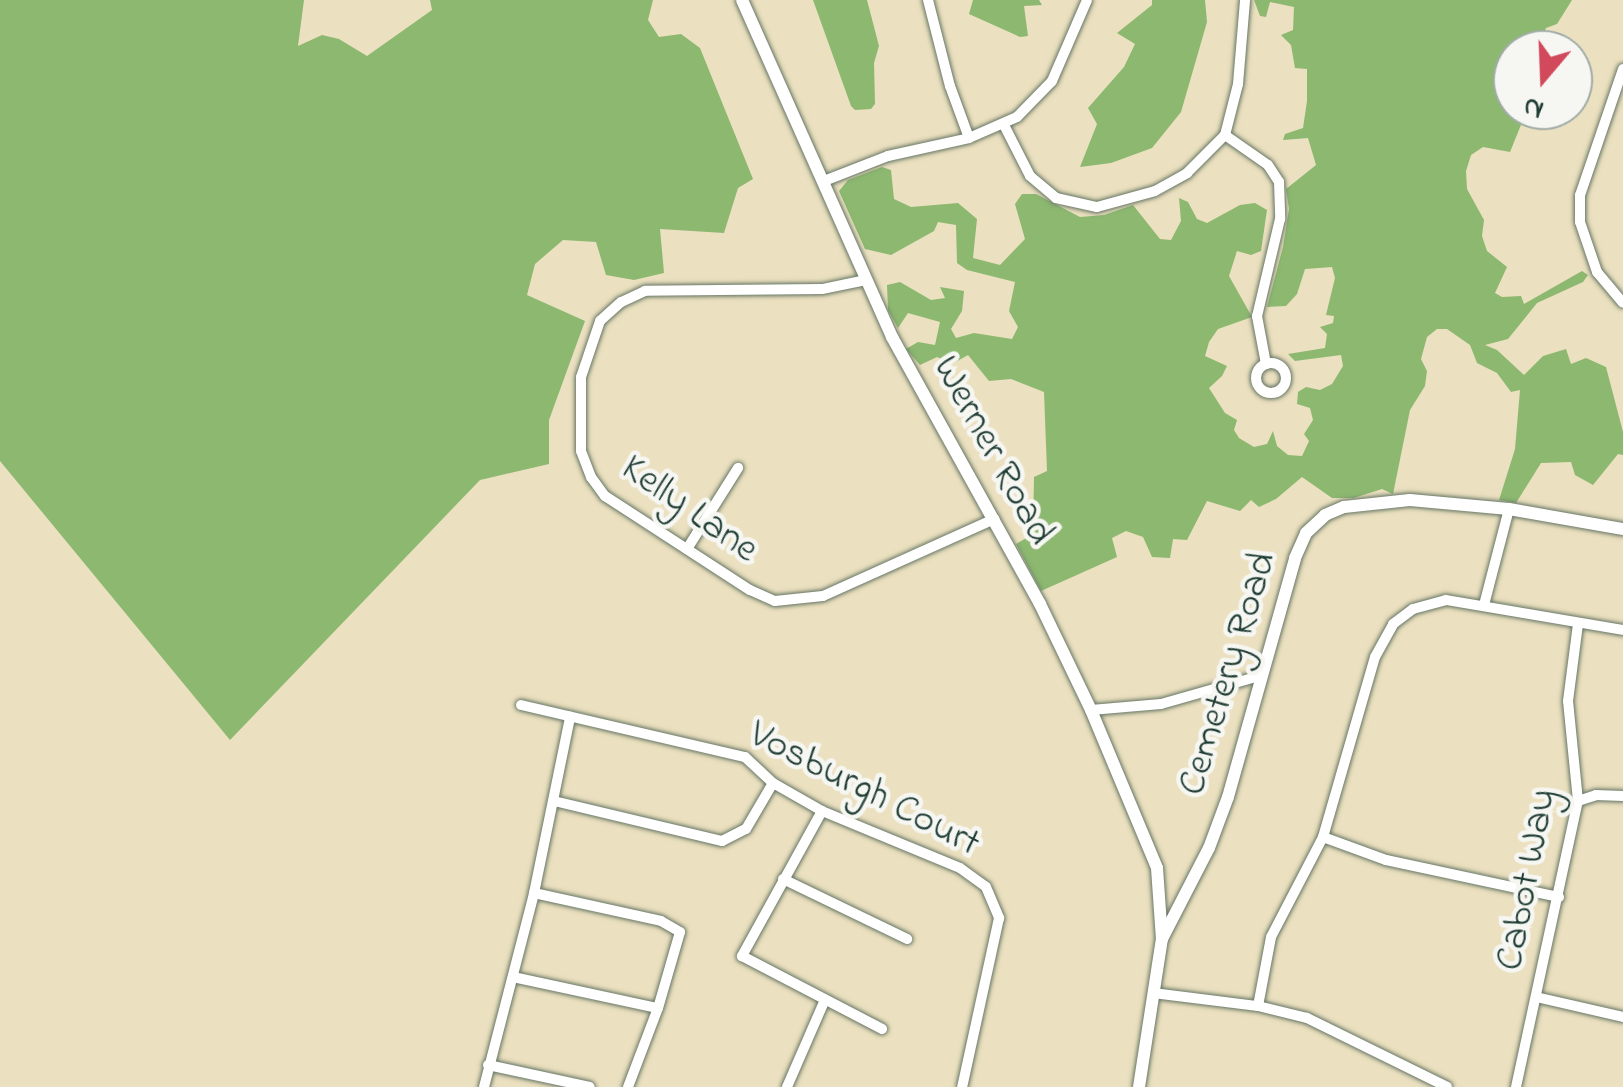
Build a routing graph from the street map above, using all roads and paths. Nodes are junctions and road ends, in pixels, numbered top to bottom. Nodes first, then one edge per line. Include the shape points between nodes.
1 (742, 0) edge
2 (928, 0) edge
3 (1087, 0) edge
4 (1246, 0) edge
5 (1623, 69) edge
6 (1004, 125) junction
7 (1225, 135) junction
8 (969, 138) junction
9 (824, 181) junction
10 (866, 280) junction
11 (1623, 303) edge
12 (1266, 364) dead end
13 (738, 468) dead end
14 (1509, 509) junction
15 (994, 519) junction
16 (1623, 529) edge
17 (688, 548) junction
18 (1484, 605) junction
19 (1578, 624) junction
20 (1623, 630) edge
21 (1263, 675) junction
22 (521, 705) dead end
23 (1091, 710) junction
24 (570, 717) junction
25 (773, 783) junction
26 (1623, 796) edge
27 (554, 800) junction
28 (1578, 801) junction
29 (822, 810) junction
30 (1323, 838) junction
31 (783, 879) junction
32 (534, 894) junction
33 (1558, 897) junction
34 (907, 939) dead end
35 (1162, 939) junction
36 (512, 977) junction
37 (1153, 993) junction
38 (1536, 997) junction
39 (824, 1002) junction
40 (1258, 1006) junction
41 (658, 1008) junction
42 (1623, 1017) edge
43 (882, 1028) dead end
44 (488, 1065) junction
45 (484, 1087) edge
46 (590, 1087) edge
47 (628, 1087) edge
48 (787, 1087) edge
49 (962, 1087) edge
50 (1139, 1087) edge
51 (1447, 1087) edge
52 (1516, 1087) edge

1 - 9 street, Werner Road
2 - 8 street
3 - 6 street via 1052,81
4 - 7 street via 1238,84
5 - 11 street via 1580,195 1580,222 1596,272
6 - 7 street via 1039,186 1075,206 1097,208 1155,191 1187,173
6 - 8 street
7 - 12 street via 1268,164 1279,182 1280,220 1257,316
8 - 9 street via 888,156
9 - 10 street, Werner Road
10 - 15 street, Werner Road
10 - 17 street, Kelly Lane via 822,290 645,291 600,321 589,344 579,404 581,451 591,477 605,496
13 - 17 street
14 - 16 street, Cemetery Road
14 - 18 street
14 - 21 street, Cemetery Road via 1410,500 1344,507 1324,516 1306,533 1295,558
15 - 17 street, Kelly Lane via 800,602 750,590
15 - 23 street, Werner Road
18 - 19 street
18 - 30 street via 1428,603 1393,624 1382,640
19 - 20 street
19 - 28 street, Cabot Way via 1568,701
21 - 23 street via 1162,704
21 - 35 street, Cemetery Road via 1209,848
22 - 24 street, Vosburgh Court
23 - 35 street, Werner Road via 1157,868
24 - 25 street, Vosburgh Court via 728,752
24 - 27 street
25 - 27 street via 741,835 722,842
25 - 29 street, Vosburgh Court
26 - 28 street
27 - 32 street
28 - 33 street, Cabot Way
29 - 31 street
29 - 49 street, Vosburgh Court via 960,868 993,896 996,943
30 - 33 street via 1386,860
30 - 40 street via 1271,937
31 - 34 street
31 - 39 street via 742,956
32 - 36 street
32 - 41 street via 675,926 681,940
33 - 38 street, Cabot Way
35 - 37 street, Cemetery Road
36 - 41 street
36 - 44 street
37 - 40 street
37 - 50 street, Cemetery Road
38 - 42 street
38 - 52 street, Cabot Way
39 - 43 street
39 - 48 street
40 - 51 street via 1307,1018
41 - 47 street
44 - 45 street
44 - 46 street

